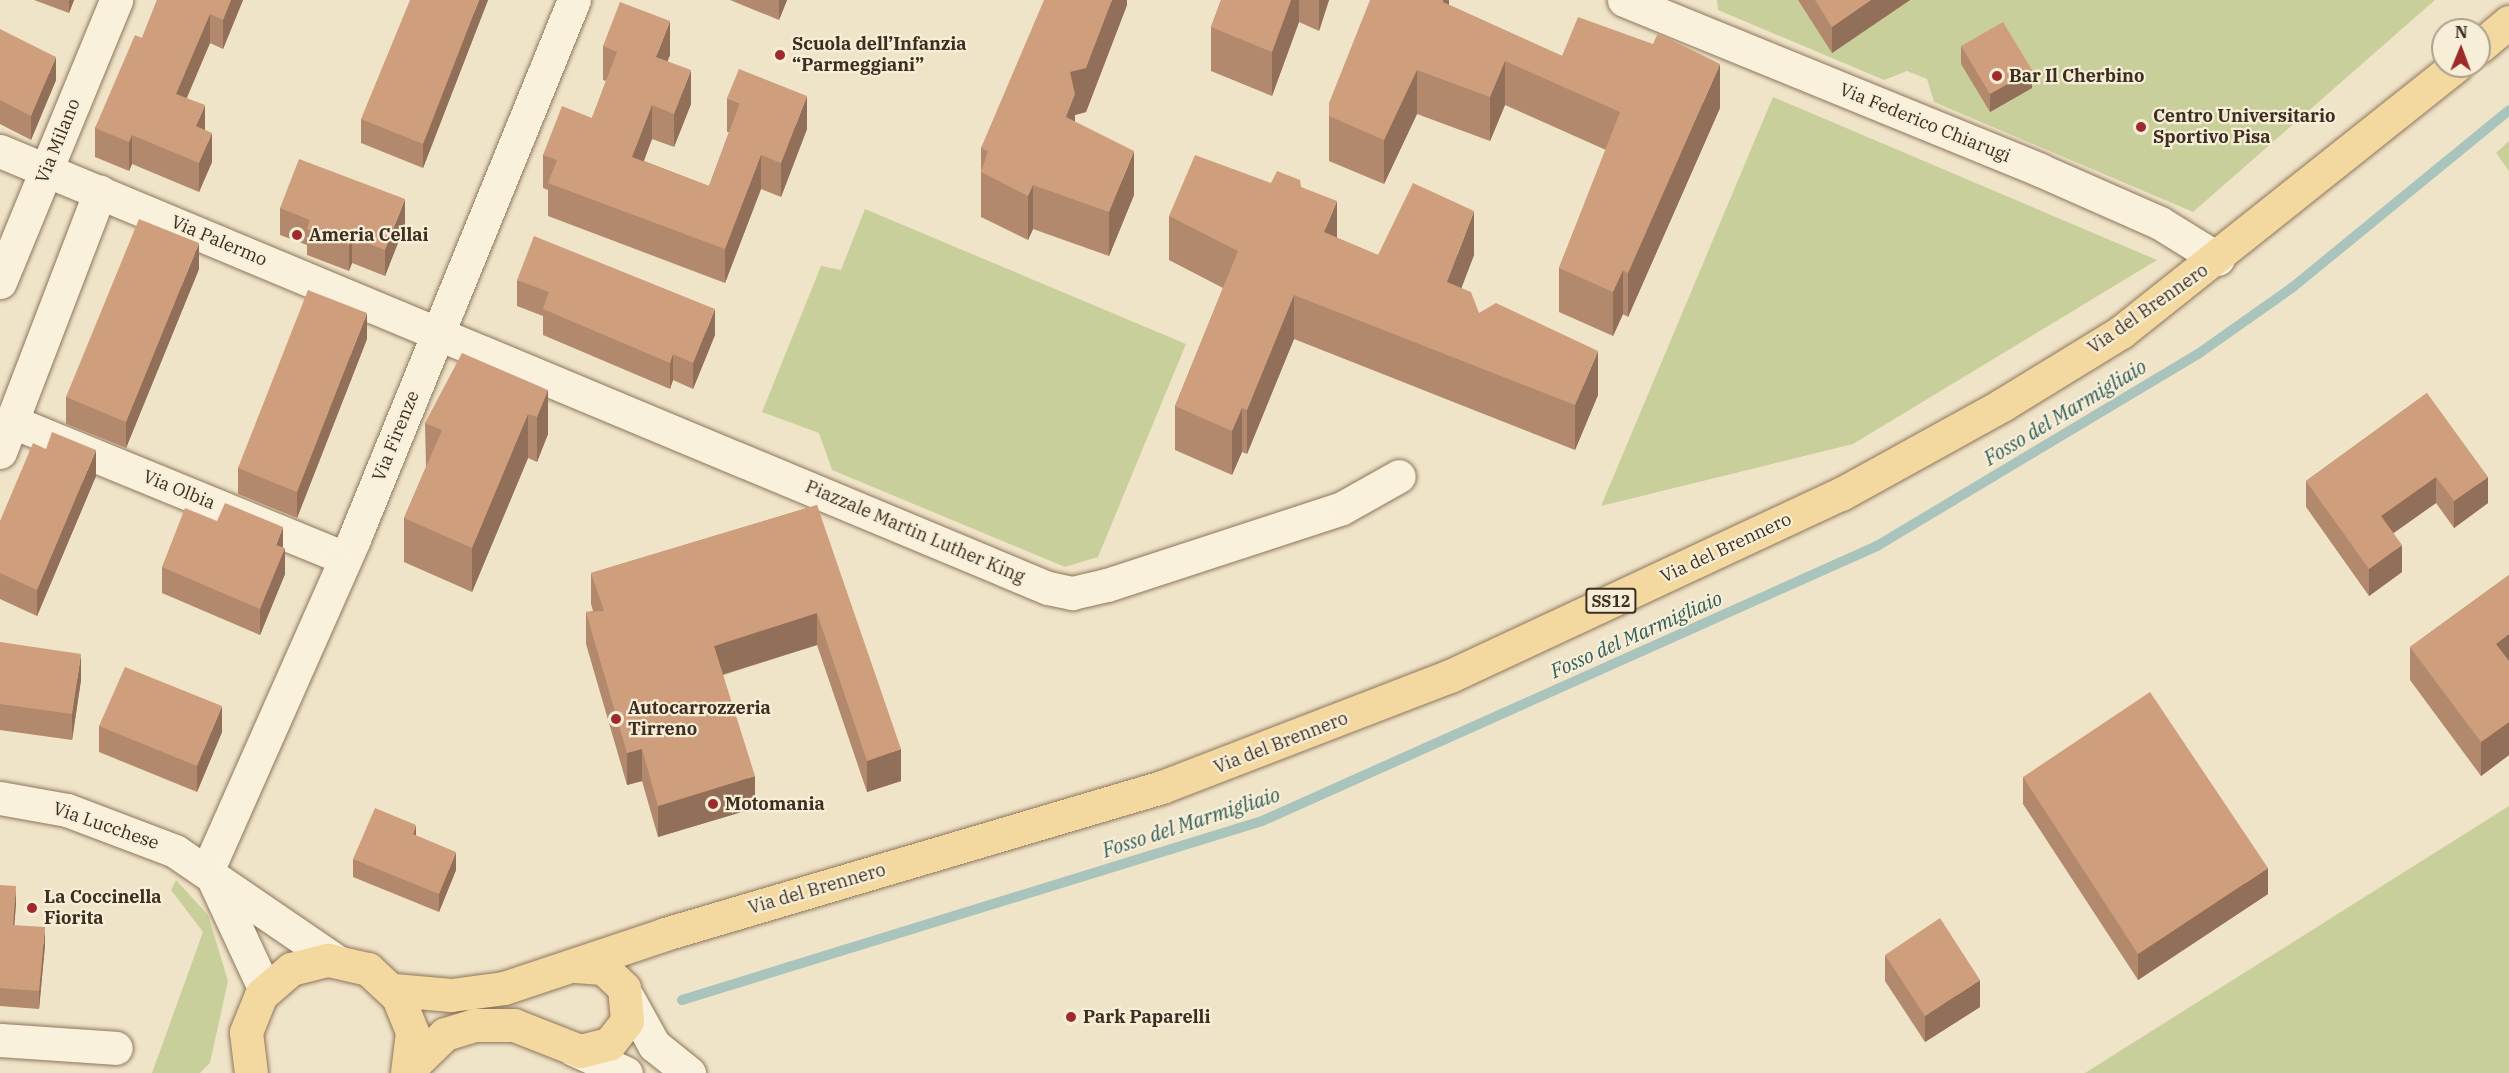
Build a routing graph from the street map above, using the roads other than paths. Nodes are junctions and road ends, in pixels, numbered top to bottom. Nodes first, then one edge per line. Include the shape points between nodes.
1 (116, 0) edge
2 (574, 0) edge
3 (1624, 0) edge
4 (2509, 22) edge
5 (2491, 37) edge
6 (2441, 78) edge
7 (0, 151) edge
8 (45, 170) junction
9 (100, 192) junction
10 (2218, 259) junction
11 (0, 282) edge
12 (437, 334) junction
13 (13, 422) junction
14 (0, 452) edge
15 (1399, 476) dead end
16 (345, 558) junction
17 (0, 798) edge
18 (208, 869) junction
19 (665, 934) junction
20 (335, 960) junction
21 (575, 966) junction
22 (265, 990) junction
23 (394, 990) junction
24 (628, 998) junction
25 (0, 1040) edge
26 (116, 1048) dead end
27 (573, 1049) junction
28 (242, 1068) edge
29 (408, 1071) edge
30 (626, 1073) edge
31 (688, 1073) edge

1 - 8 street, Via Milano
2 - 12 street, Via Firenze
3 - 10 street, Via Federico Chiarugi via 2040,170 2160,223
4 - 5 main road
6 - 10 main road, Via del Brennero / SS12
7 - 8 street, Via Palermo
8 - 9 street, Via Palermo
8 - 11 street, Via Milano
9 - 12 street, Via Palermo
9 - 13 street
10 - 19 main road, Via del Brennero / SS12 via 2121,332 1841,494 1450,676 1162,787
12 - 15 street, Piazzale Martin Luther King via 1048,588 1072,593 1342,508
12 - 16 street, Via Firenze
13 - 14 street
13 - 16 street, Via Olbia
16 - 18 street, Via Firenze
17 - 18 street, Via Lucchese via 103,822
18 - 20 street, Via Lucchese
18 - 22 street
19 - 21 main road, Via del Brennero
19 - 24 main road via 644,959
20 - 22 main road via 297,966
20 - 23 main road via 368,969
21 - 23 main road, Via del Brennero via 467,993
21 - 24 main road, Via del Brennero via 609,971
22 - 28 main road via 247,1025
23 - 29 main road via 412,1032
24 - 27 main road via 627,1020 613,1041 595,1050
24 - 31 street via 654,1045
25 - 26 street
27 - 29 main road via 514,1025 474,1025 445,1034
27 - 30 street

